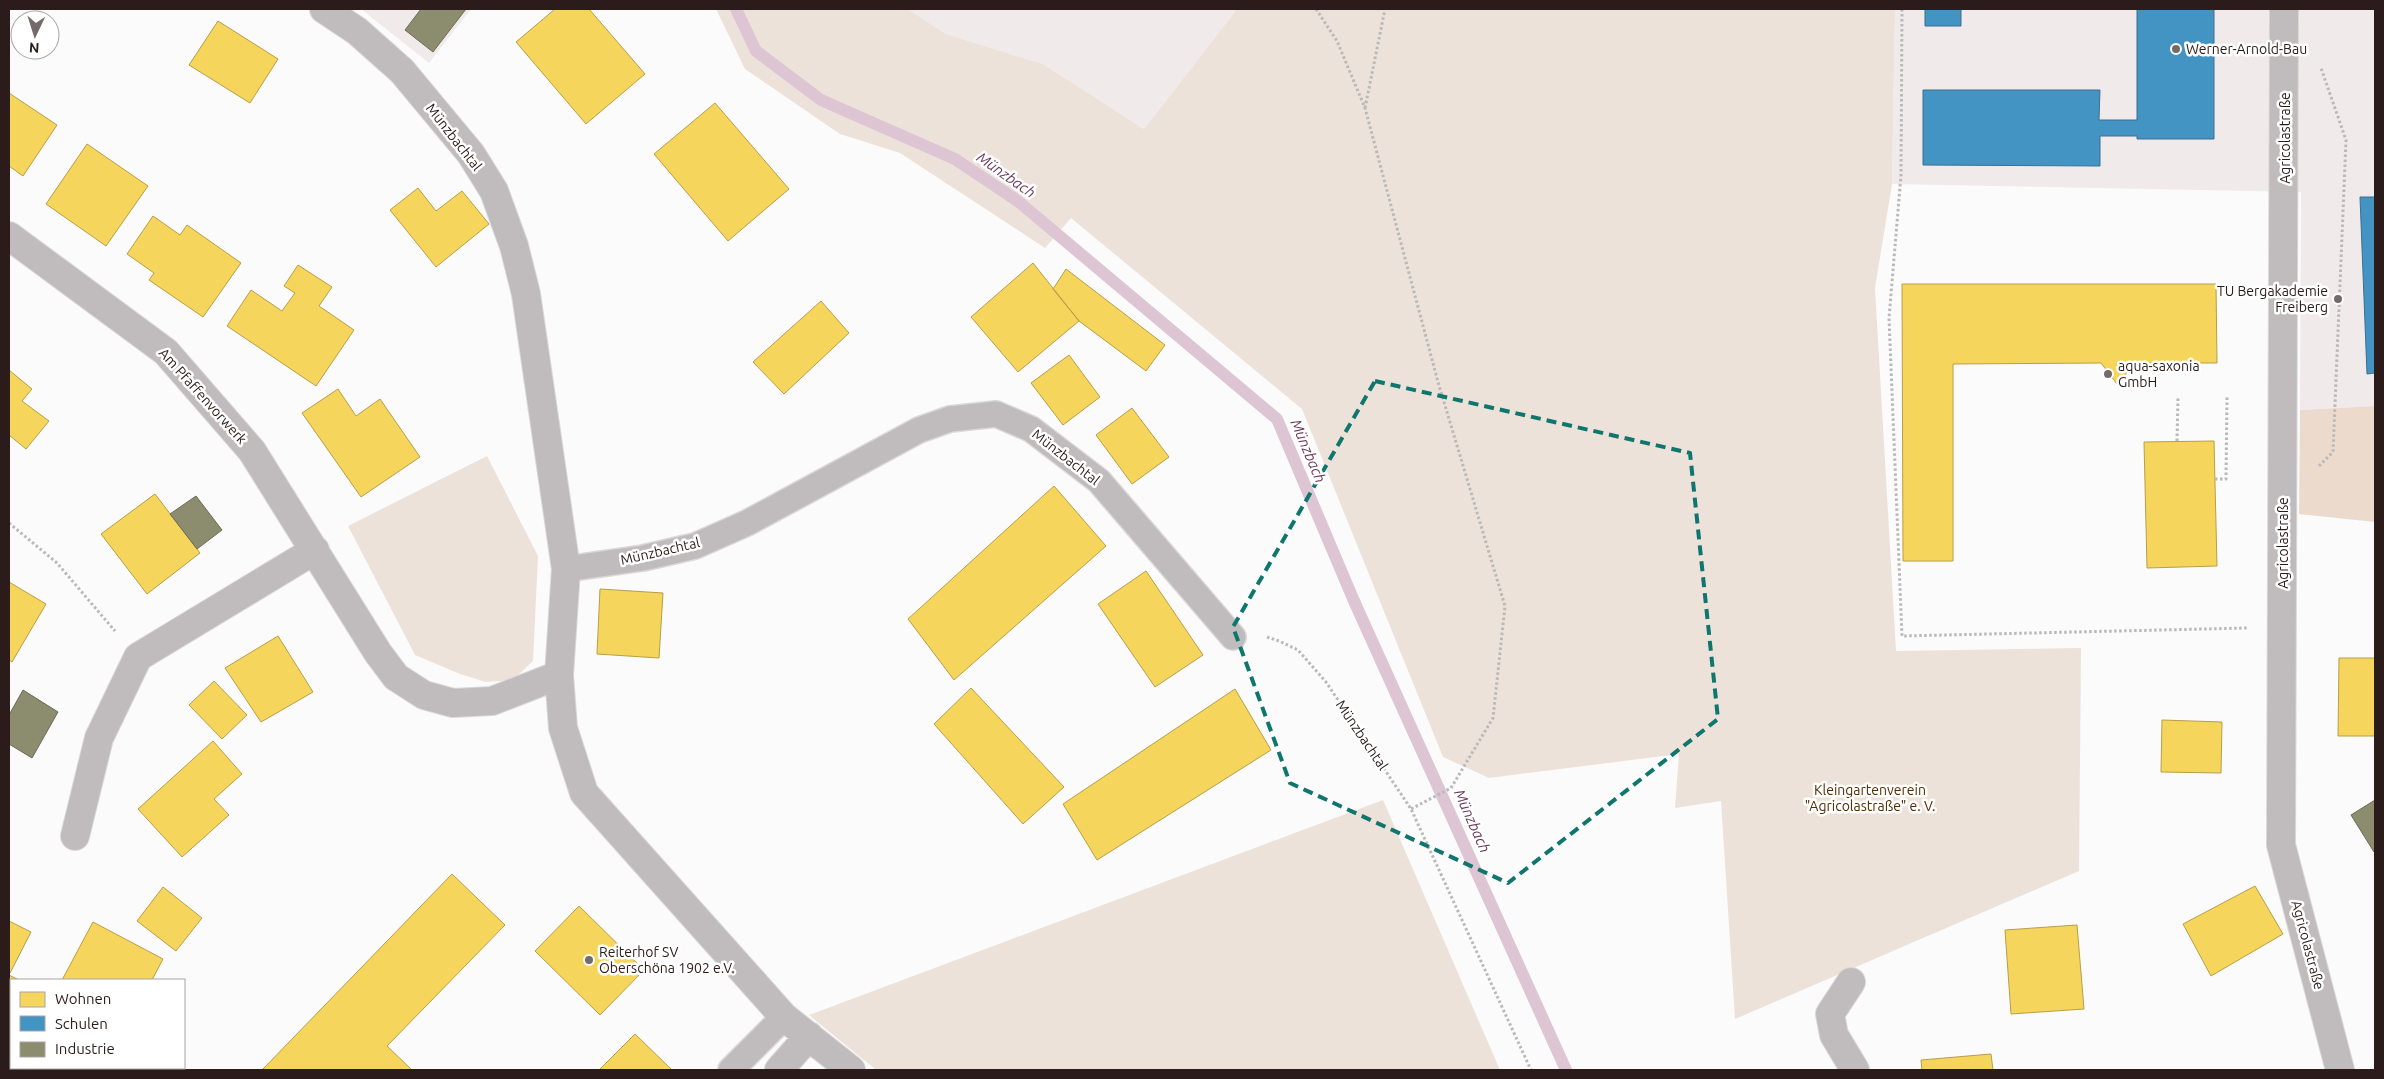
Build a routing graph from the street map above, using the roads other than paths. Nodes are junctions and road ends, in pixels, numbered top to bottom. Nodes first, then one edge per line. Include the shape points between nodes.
1 (324, 9) edge
2 (2284, 9) edge
3 (9, 236) edge
4 (315, 550) junction
5 (566, 569) junction
6 (1233, 637) road end
7 (559, 675) junction
8 (75, 836) dead end
9 (1851, 982) dead end
10 (784, 1017) junction
11 (810, 1036) junction
12 (731, 1070) edge
13 (779, 1070) edge
14 (851, 1070) edge
15 (1855, 1070) edge
16 (2340, 1070) edge

1 - 5 street, Münzbachtal via 357,31 402,71 471,154 494,191 514,246 526,294
2 - 16 street, Agricolastraße via 2281,845
3 - 4 street, Am Pfaffenvorwerk via 166,352 252,451
4 - 7 street, Am Pfaffenvorwerk via 396,677 424,694 453,703 492,701
4 - 8 street via 138,657 99,738
5 - 6 lane, Münzbachtal via 643,558 695,546 747,523 920,430 950,419 996,414 1031,429 1099,481
5 - 7 street, Münzbachtal
7 - 10 street, Münzbachtal via 563,728 584,793
9 - 15 street via 1830,1014 1834,1034
10 - 11 street, Münzbachtal
10 - 12 lane
11 - 13 street
11 - 14 street, Münzbachtal

